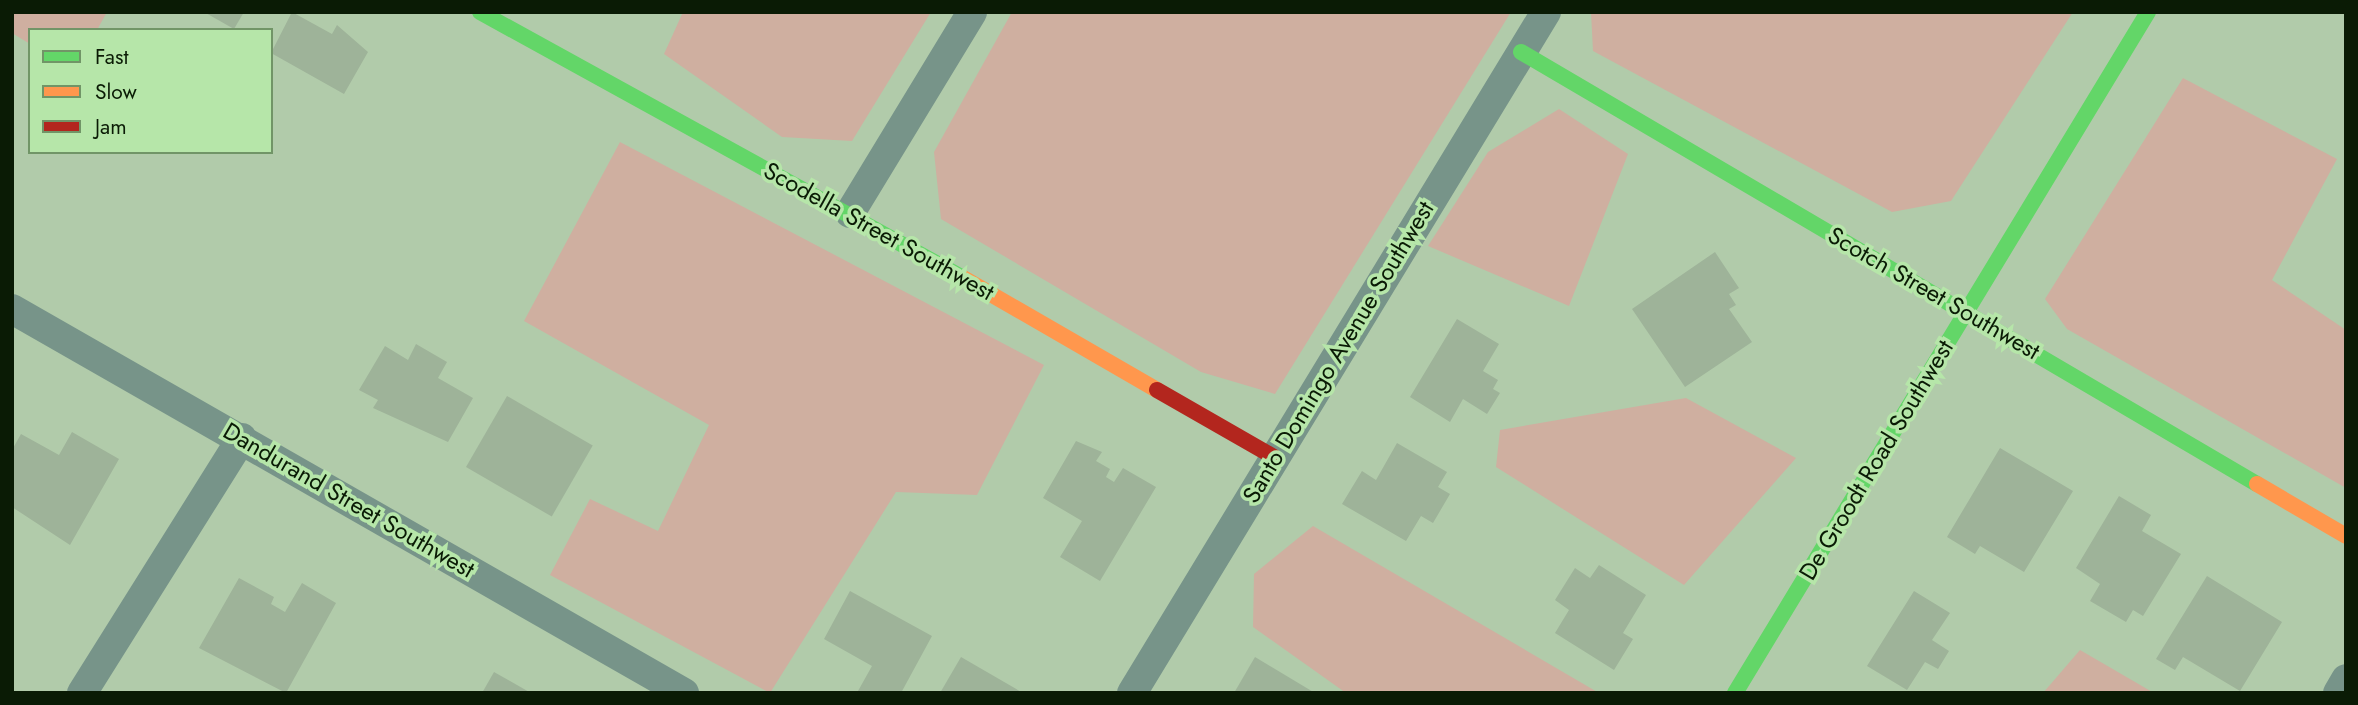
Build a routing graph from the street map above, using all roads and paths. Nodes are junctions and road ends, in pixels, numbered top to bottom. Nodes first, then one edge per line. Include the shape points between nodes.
1 (480, 12) edge
2 (972, 12) edge
3 (1545, 12) edge
4 (2148, 12) edge
5 (1521, 52) junction
6 (850, 213) junction
7 (12, 309) edge
8 (1966, 312) junction
9 (242, 438) junction
10 (1274, 457) junction
11 (2346, 536) edge
12 (2346, 679) edge
13 (82, 693) edge
14 (684, 693) edge
15 (1132, 693) edge
16 (1735, 693) edge
17 (2337, 693) edge

1 - 6 street, Scodella Street Southwest
2 - 6 street
3 - 5 street, Santo Domingo Avenue Southwest
4 - 8 street, De Groodt Road Southwest
5 - 8 street, Scotch Street Southwest
5 - 10 street, Santo Domingo Avenue Southwest
6 - 10 street, Scodella Street Southwest
7 - 9 street, Dandurand Street Southwest
8 - 11 street, Scotch Street Southwest
8 - 16 street, De Groodt Road Southwest
9 - 13 street
9 - 14 street, Dandurand Street Southwest
10 - 15 street, Santo Domingo Avenue Southwest
12 - 17 street

